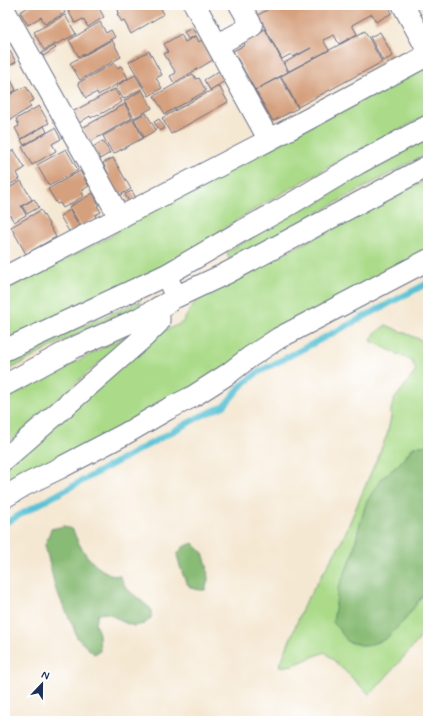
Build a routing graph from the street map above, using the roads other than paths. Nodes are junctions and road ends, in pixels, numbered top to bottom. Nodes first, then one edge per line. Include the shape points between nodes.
1 (195, 5) edge
2 (240, 5) edge
3 (403, 5) edge
4 (5, 11) edge
5 (217, 46) junction
6 (428, 51) edge
7 (428, 56) edge
8 (428, 126) edge
9 (269, 140) junction
10 (428, 166) edge
11 (120, 218) junction
12 (428, 260) edge
13 (166, 275) junction
14 (5, 278) edge
15 (168, 302) junction
16 (5, 350) edge
17 (5, 385) edge
18 (5, 459) edge
19 (5, 497) edge

1 - 5 street
2 - 5 street via 252,26
3 - 6 street
4 - 11 street
5 - 9 street
7 - 9 street
8 - 13 street
9 - 11 street
10 - 15 street
11 - 14 street
12 - 19 street via 279,338 192,397
13 - 15 street
13 - 16 street
15 - 17 street
15 - 18 street via 159,322 144,337

